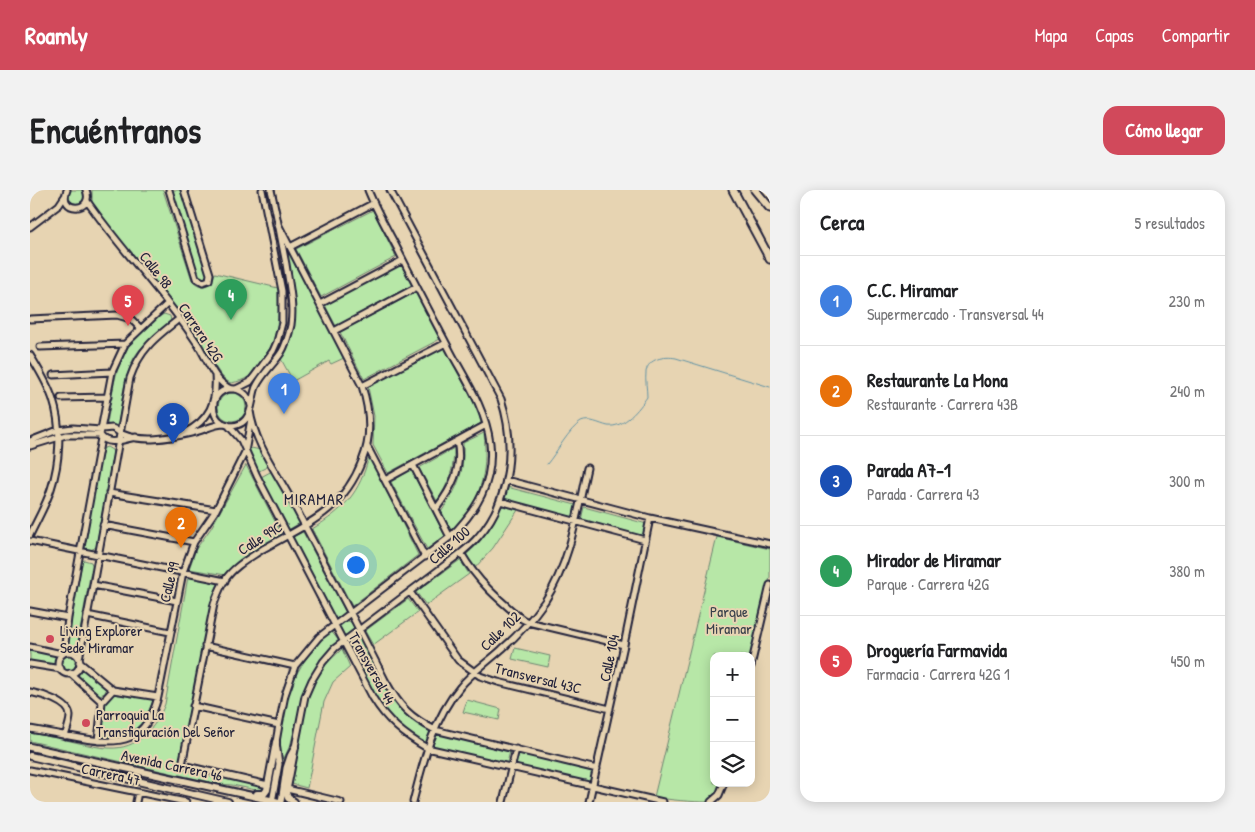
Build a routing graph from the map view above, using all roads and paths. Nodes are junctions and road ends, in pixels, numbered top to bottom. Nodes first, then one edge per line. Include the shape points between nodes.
1 (86, 190) edge
2 (169, 190) edge
3 (184, 190) edge
4 (262, 190) edge
5 (271, 190) edge
6 (368, 190) edge
7 (390, 190) edge
8 (733, 190) edge
9 (755, 190) edge
10 (66, 193) edge
11 (85, 203) junction
12 (374, 203) junction
13 (68, 204) junction
14 (59, 206) junction
15 (770, 208) edge
16 (278, 224) junction
17 (30, 227) edge
18 (290, 247) junction
19 (770, 259) edge
20 (403, 260) junction
21 (417, 287) junction
22 (167, 304) junction
23 (320, 304) junction
24 (30, 319) edge
25 (179, 319) junction
26 (140, 328) junction
27 (334, 331) junction
28 (446, 342) junction
29 (125, 344) junction
30 (40, 347) dead end
31 (30, 355) edge
32 (112, 372) junction
33 (215, 374) junction
34 (53, 375) dead end
35 (362, 386) junction
36 (234, 389) junction
37 (108, 396) junction
38 (62, 398) dead end
39 (214, 402) junction
40 (251, 411) junction
41 (227, 425) junction
42 (486, 425) junction
43 (58, 430) junction
44 (101, 433) junction
45 (120, 433) junction
46 (181, 434) junction
47 (58, 436) junction
48 (136, 438) junction
49 (119, 440) junction
50 (30, 441) edge
51 (457, 441) junction
52 (247, 442) junction
53 (261, 444) junction
54 (30, 445) edge
55 (368, 448) junction
56 (245, 452) junction
57 (413, 465) junction
58 (587, 468) dead end
59 (385, 480) junction
60 (506, 480) junction
61 (109, 492) junction
62 (580, 500) junction
63 (500, 502) junction
64 (436, 509) junction
65 (216, 510) junction
66 (650, 518) junction
67 (576, 522) junction
68 (103, 525) junction
69 (305, 526) junction
70 (30, 535) edge
71 (288, 535) junction
72 (450, 537) junction
73 (645, 540) junction
74 (30, 541) edge
75 (194, 542) junction
76 (770, 544) edge
77 (80, 552) junction
78 (461, 553) junction
79 (98, 556) junction
80 (425, 556) junction
81 (183, 572) junction
82 (224, 580) junction
83 (93, 585) junction
84 (770, 585) edge
85 (410, 592) junction
86 (177, 601) junction
87 (30, 611) edge
88 (350, 612) junction
89 (87, 615) junction
90 (68, 618) junction
91 (528, 622) junction
92 (334, 625) junction
93 (360, 630) junction
94 (170, 632) junction
95 (344, 642) junction
96 (624, 645) junction
97 (205, 646) junction
98 (30, 647) edge
99 (754, 652) edge
100 (63, 654) junction
101 (79, 661) junction
102 (30, 664) edge
103 (295, 666) junction
104 (61, 670) junction
105 (474, 672) junction
106 (70, 673) junction
107 (113, 690) junction
108 (30, 692) edge
109 (158, 697) junction
110 (102, 702) junction
111 (194, 706) junction
112 (610, 709) junction
113 (279, 725) junction
114 (30, 729) edge
115 (435, 730) junction
116 (65, 736) junction
117 (98, 741) junction
118 (276, 742) junction
119 (295, 746) junction
120 (30, 747) edge
121 (427, 748) junction
122 (516, 749) junction
123 (30, 756) edge
124 (511, 768) junction
125 (597, 769) junction
126 (30, 770) edge
127 (268, 785) junction
128 (593, 786) junction
129 (722, 787) edge
130 (220, 788) junction
131 (286, 789) junction
132 (138, 792) junction
133 (712, 801) edge
134 (136, 802) edge
135 (186, 802) edge
136 (228, 802) edge
137 (276, 802) edge
138 (294, 802) edge
139 (341, 802) edge
140 (413, 802) edge
141 (503, 802) edge
142 (589, 802) edge
143 (663, 802) edge

1 - 11 street
2 - 3 street via 196,278 203,282 209,280 210,274
4 - 36 street via 282,291 282,324 273,351 250,382
5 - 16 street
6 - 12 street, Calle 100
7 - 60 street, Calle 100 via 501,399 510,447
8 - 19 highway
9 - 15 highway
10 - 13 street
10 - 14 street
11 - 13 street via 76,208
11 - 22 street, Calle 98 via 91,206
12 - 18 street
12 - 20 street, Calle 100
13 - 14 street
14 - 17 street
16 - 18 street, Calle 99C
16 - 40 street, Calle 99 via 290,291 291,321 281,352 260,380
18 - 23 street, Calle 99C
20 - 21 street, Calle 100
20 - 23 street
21 - 27 street
21 - 28 street, Calle 100
22 - 25 street, Carrera 42G
22 - 26 street, Calle 98
23 - 27 street, Calle 99C
24 - 26 street via 118,316 130,319
25 - 33 street, Carrera 42G
25 - 45 street via 146,347 134,365
26 - 29 street, Calle 98
27 - 35 street, Calle 99C
28 - 35 street
28 - 42 street, Calle 100
29 - 30 street
29 - 32 street, Calle 98
31 - 43 street via 53,400
32 - 34 street
32 - 37 street, Calle 98
33 - 36 street, Carrera 42G via 224,385
33 - 39 street, Carrera 42G
35 - 55 street, Calle 99C via 369,415
36 - 39 street via 221,392
36 - 40 street via 248,397
37 - 38 street
37 - 44 street, Calle 98
39 - 41 street via 214,414
39 - 46 street via 200,423
40 - 41 street via 242,423
40 - 52 street, Calle 99
40 - 53 street, Transversal 44
41 - 46 street
41 - 56 street, Transversal 44 via 240,438
42 - 51 street
42 - 72 street, Calle 100 via 490,457 484,492 473,512
43 - 44 street
43 - 47 street
43 - 50 street
44 - 45 street via 112,428
44 - 47 street
44 - 49 street via 110,442
44 - 77 street, Calle 98
45 - 48 street
45 - 49 street
46 - 48 street
47 - 54 street
47 - 70 street via 51,490
48 - 49 street
49 - 61 street
51 - 57 street
51 - 64 street via 457,475
52 - 53 street
52 - 56 street, Calle 99
53 - 69 street, Transversal 44
55 - 59 street
55 - 69 street, Calle 99C via 349,489 328,510
56 - 65 street, Calle 99
56 - 71 street, Transversal 44
57 - 59 street
57 - 64 street
58 - 62 street, Calle 102
59 - 80 street
60 - 62 street
60 - 63 street, Calle 100
61 - 65 street
61 - 68 street
62 - 66 street
62 - 67 street, Calle 102
63 - 67 street
63 - 78 street, Calle 100 via 479,537
64 - 72 street
65 - 75 street, Calle 99
66 - 73 street, Calle 104
66 - 76 street
67 - 73 street
67 - 91 street, Calle 102 via 562,567 545,601
68 - 75 street
68 - 79 street
69 - 71 street, Calle 99C
69 - 88 street, Transversal 44
71 - 82 street, Calle 99C via 249,558
71 - 92 street, Transversal 44
72 - 80 street, Calle 100
73 - 96 street, Calle 104
74 - 77 street
75 - 81 street, Calle 99
77 - 79 street
77 - 90 street, Calle 98
78 - 85 street, Calle 100
78 - 91 street via 484,586
79 - 81 street
79 - 83 street
80 - 88 street, Calle 100
81 - 82 street
81 - 86 street, Calle 99
82 - 97 street, Calle 99C via 214,604
83 - 86 street
83 - 89 street
84 - 99 street
85 - 93 street, Calle 100
85 - 105 street, Transversal 43C via 451,652
86 - 94 street, Calle 99
87 - 90 street
88 - 92 street, Calle 100
88 - 93 street, Transversal 44
89 - 94 street
89 - 101 street
90 - 100 street, Calle 98
91 - 96 street
91 - 105 street, Calle 102 via 502,650
92 - 95 street, Transversal 44
92 - 103 street, Calle 100 via 318,637
93 - 95 street, Calle 100
93 - 115 street, Transversal 44 via 395,699 412,718
94 - 109 street, Calle 99
95 - 119 street, Calle 100 via 323,662 312,680 305,696
95 - 121 street, Transversal 44 via 381,711 393,725
96 - 112 street, Calle 104
97 - 103 street
97 - 111 street, Calle 99C
98 - 100 street
100 - 101 street via 71,652
100 - 104 street via 58,662
101 - 106 street via 78,668
101 - 107 street
102 - 104 street
103 - 113 street, Calle 100
104 - 106 street
105 - 112 street, Transversal 43C via 498,682
105 - 115 street, Calle 102 via 459,688
106 - 110 street
107 - 109 street
107 - 110 street
108 - 116 street via 46,696 70,712
109 - 117 street, Calle 99 via 151,718 140,731 123,740
110 - 117 street
111 - 113 street
111 - 127 street, Calle 99C via 182,765
112 - 125 street, Calle 104
113 - 118 street, Calle 100
114 - 116 street
115 - 121 street, Calle 102
115 - 122 street, Transversal 44
116 - 117 street
118 - 127 main road
118 - 137 street, Calle 100 via 279,764
119 - 131 main road
119 - 137 street, Calle 100
120 - 130 main road, Avenida Carrera 46
121 - 124 street, Transversal 44
121 - 140 street, Calle 102
122 - 124 street
122 - 125 street, Transversal 44
123 - 136 main road, Avenida Carrera 46
124 - 128 street, Transversal 44
124 - 141 street
125 - 128 street, Calle 104
126 - 132 street, Carrera 47
127 - 130 main road via 262,795
128 - 142 street, Calle 104
128 - 143 street, Transversal 44
129 - 133 street
130 - 137 main road, Avenida Carrera 46
131 - 138 main road via 286,796
131 - 139 street
132 - 134 street
132 - 135 street, Carrera 47

